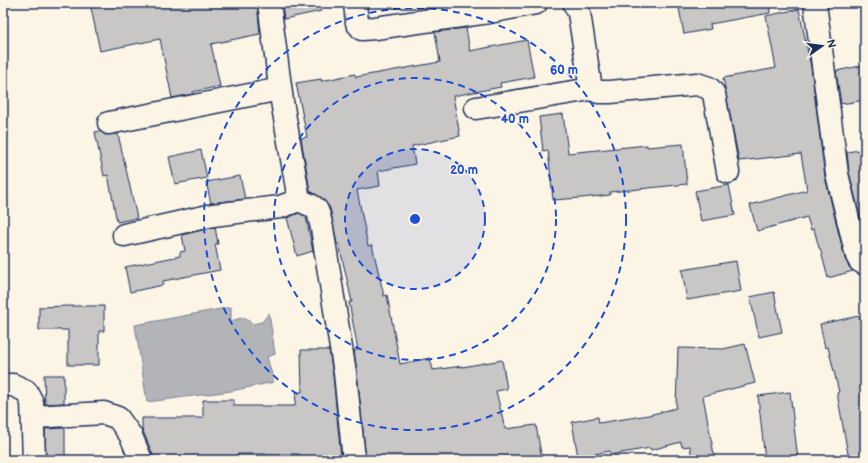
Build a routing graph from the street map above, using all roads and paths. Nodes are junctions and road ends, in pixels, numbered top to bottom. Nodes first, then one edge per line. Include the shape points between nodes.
1 (269, 3) edge
2 (355, 3) edge
3 (536, 3) edge
4 (574, 3) edge
5 (815, 3) edge
6 (280, 89) junction
7 (592, 89) junction
8 (476, 108) dead end
9 (109, 123) dead end
10 (728, 172) dead end
11 (299, 200) junction
12 (124, 235) dead end
13 (865, 266) edge
14 (3, 385) edge
15 (33, 416) junction
16 (34, 460) edge
17 (140, 460) edge
18 (354, 460) edge

1 - 6 street
2 - 3 street via 357,23 362,29
4 - 7 street
5 - 13 street via 837,174 857,256
6 - 9 street
6 - 11 street
7 - 8 street
7 - 10 street via 610,92 697,84 709,88 714,94
11 - 12 street via 280,207 213,215
11 - 18 street via 314,206 318,212 345,373
14 - 15 street via 14,385 26,391 32,402
15 - 16 street
15 - 17 street via 104,413 118,418 130,436

